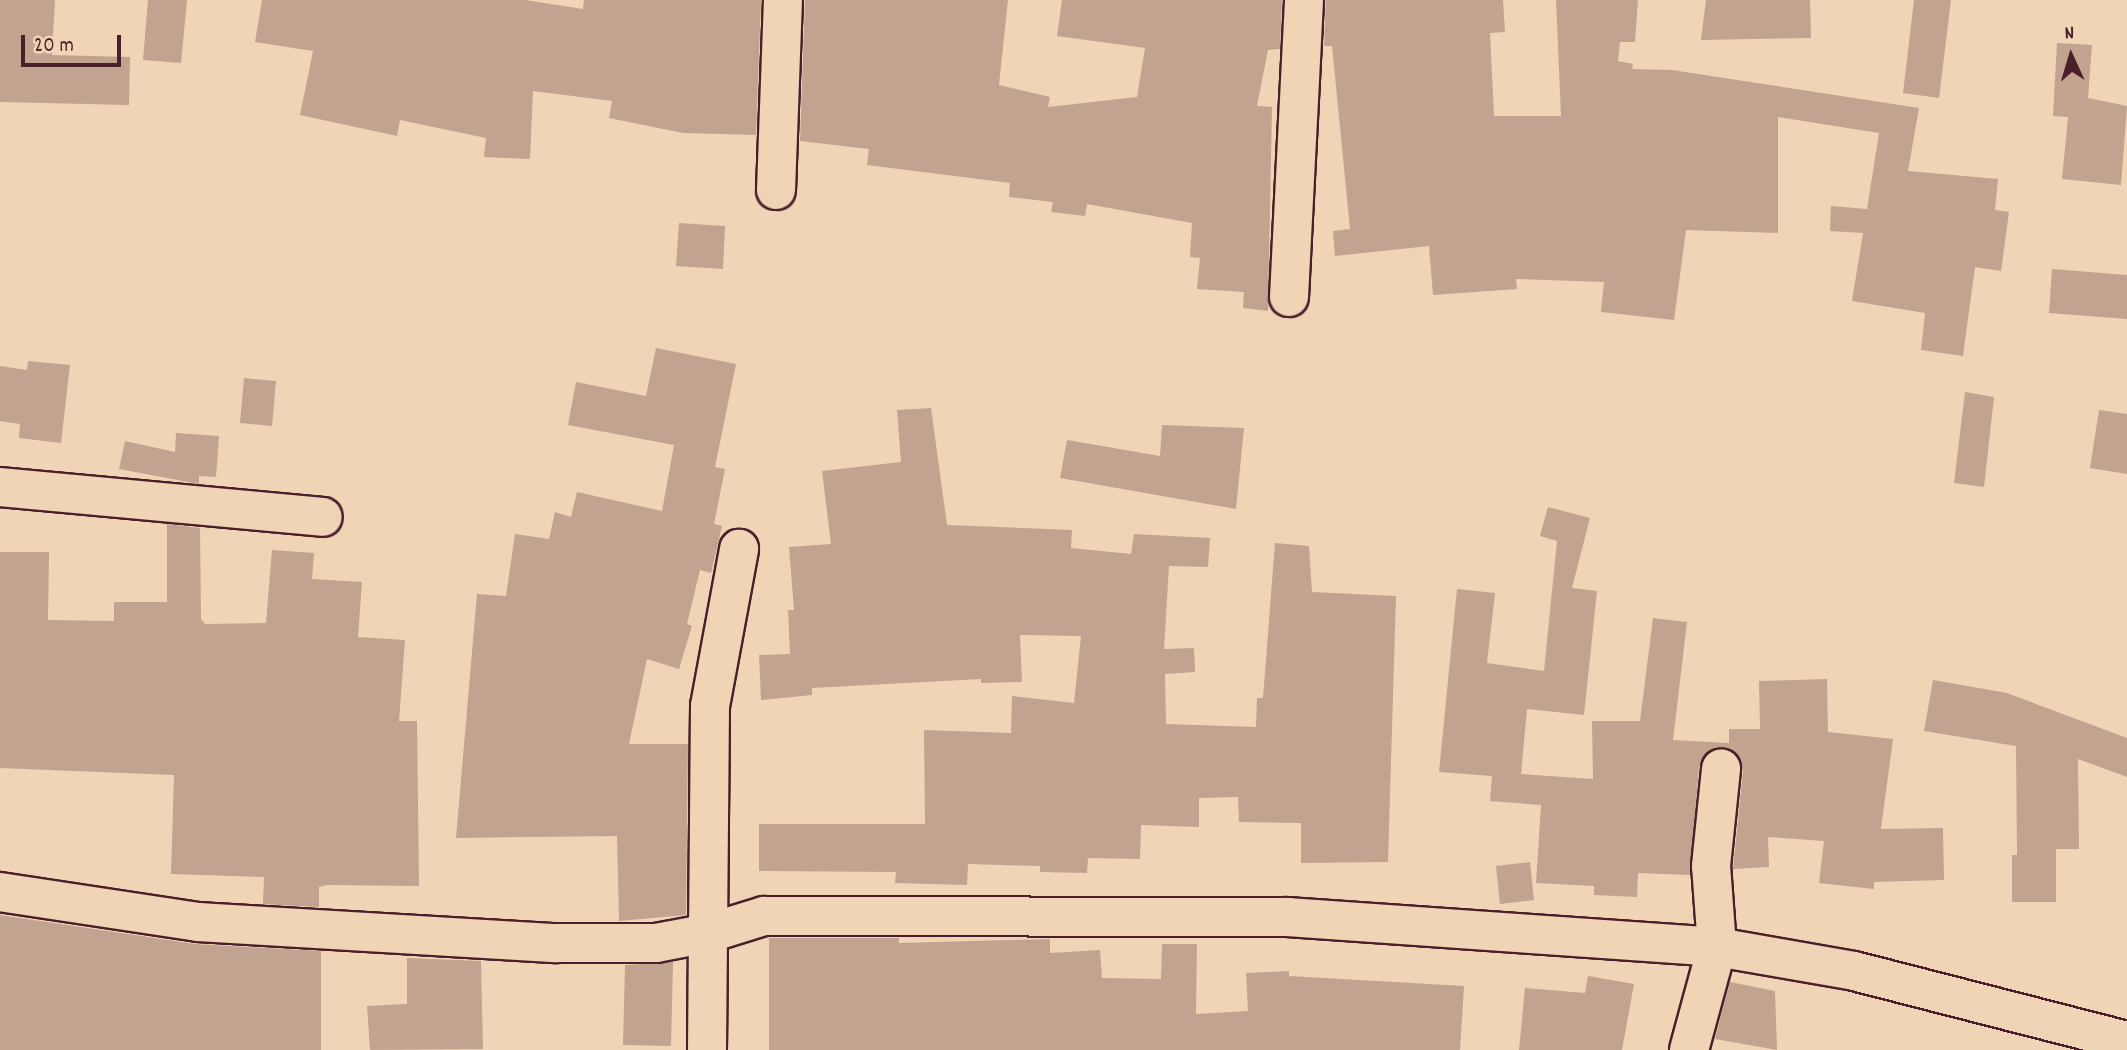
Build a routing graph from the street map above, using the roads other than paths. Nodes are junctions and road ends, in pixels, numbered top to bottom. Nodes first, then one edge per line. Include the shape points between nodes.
1 (783, 0) edge
2 (1304, 0) edge
3 (776, 190) dead end
4 (1289, 297) dead end
5 (0, 486) edge
6 (323, 517) dead end
7 (739, 549) dead end
8 (1721, 769) dead end
9 (0, 892) edge
10 (709, 933) junction
11 (1717, 947) junction
12 (2127, 1041) edge
13 (707, 1050) edge
14 (1689, 1050) edge

1 - 3 street
2 - 4 street
5 - 6 street
7 - 10 street via 710,706 705,871
8 - 11 street via 1711,866
9 - 10 street via 226,924 556,943 656,943
10 - 11 street via 764,916 1288,917
10 - 13 street
11 - 12 street via 1854,971
11 - 14 street

